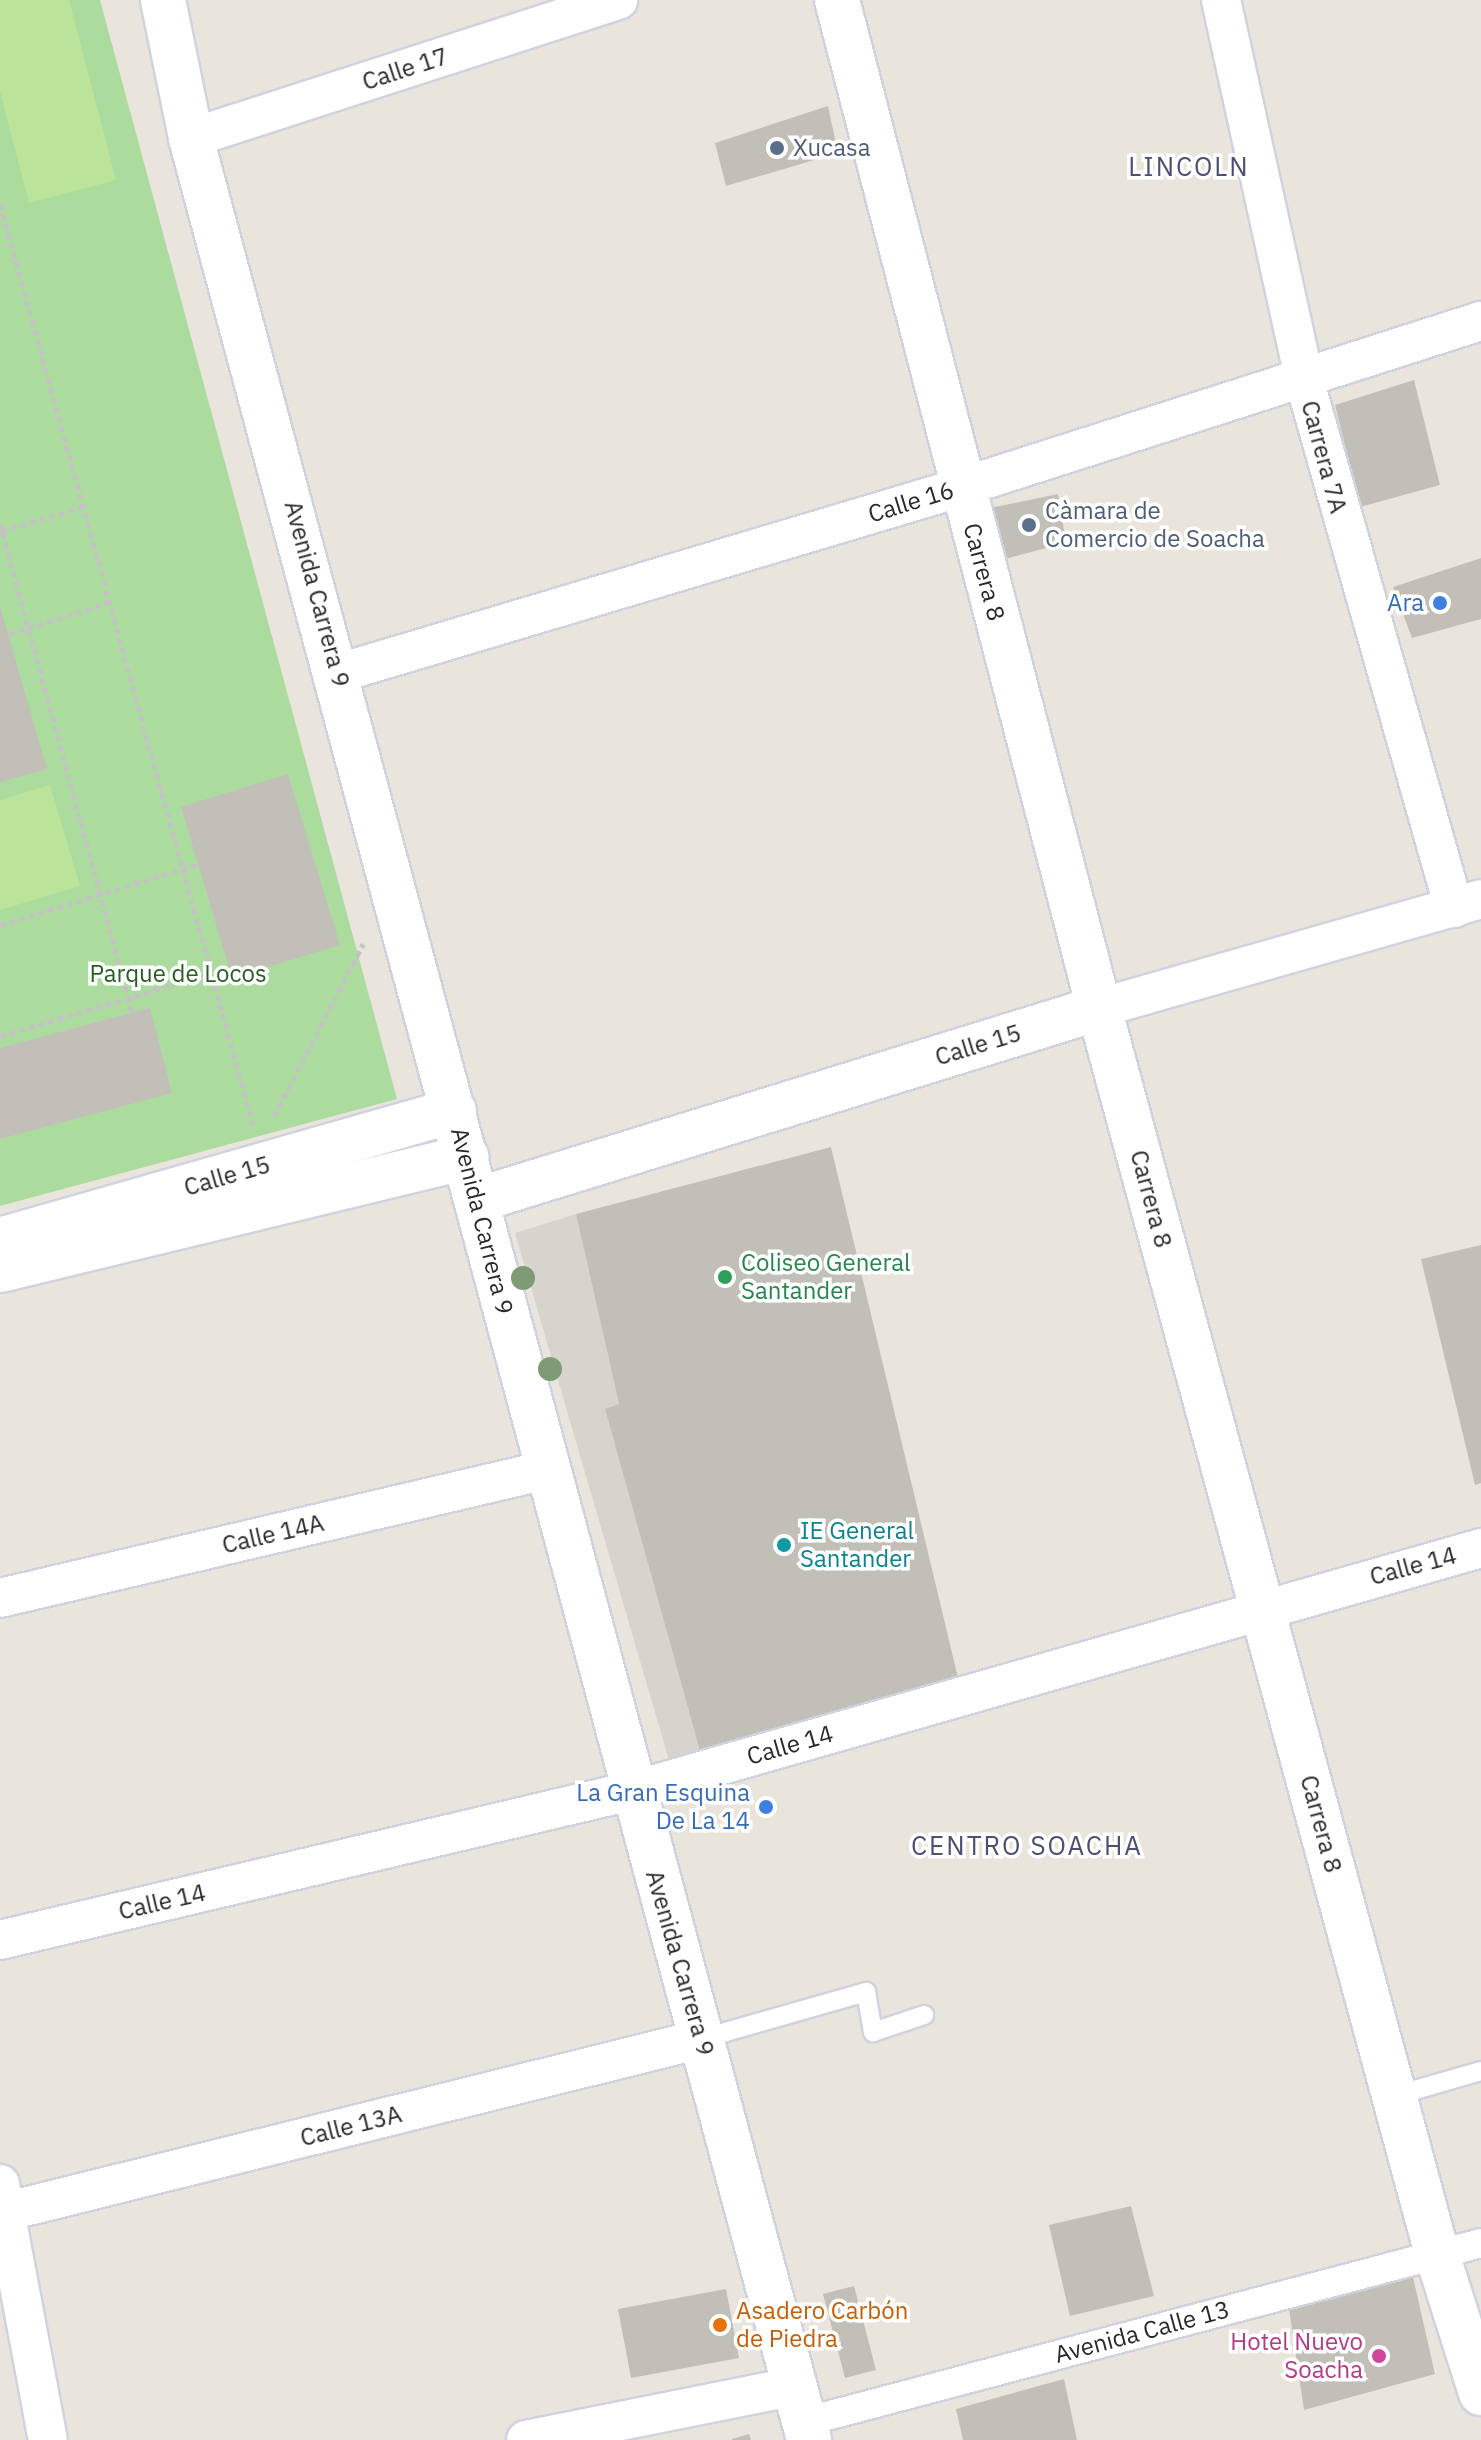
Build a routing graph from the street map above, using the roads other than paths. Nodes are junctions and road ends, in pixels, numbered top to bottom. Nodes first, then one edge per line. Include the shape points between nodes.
1 (163, 0) edge
2 (618, 0) edge
3 (837, 0) edge
4 (1221, 0) edge
5 (191, 138) junction
6 (1481, 321) edge
7 (1304, 379) junction
8 (962, 487) junction
9 (339, 673) junction
10 (1467, 904) edge
11 (1099, 1008) junction
12 (454, 1111) junction
13 (466, 1157) junction
14 (477, 1200) junction
15 (0, 1240) edge
16 (0, 1270) edge
17 (546, 1470) junction
18 (1481, 1548) edge
19 (0, 1598) edge
20 (1262, 1608) junction
21 (631, 1791) junction
22 (0, 1940) edge
23 (924, 2015) dead end
24 (701, 2039) junction
25 (1481, 2071) edge
26 (1394, 2096) junction
27 (2, 2203) edge
28 (1481, 2243) edge
29 (1437, 2254) junction
30 (1481, 2393) edge
31 (803, 2416) edge
32 (48, 2440) edge
33 (526, 2440) edge

1 - 5 main road, Avenida Carrera 9
2 - 5 street, Calle 17
3 - 8 main road, Carrera 8
4 - 7 street, Carrera 7A
5 - 9 main road, Avenida Carrera 9
6 - 7 street, Calle 16
7 - 8 street, Calle 16
7 - 10 street, Carrera 7A
8 - 9 street, Calle 16
8 - 11 main road, Carrera 8
9 - 12 main road, Avenida Carrera 9
10 - 11 street, Calle 15
11 - 14 main road, Calle 15
11 - 20 main road, Carrera 8
12 - 13 main road, Avenida Carrera 9
12 - 15 main road, Calle 15
13 - 14 main road, Avenida Carrera 9
13 - 16 main road
14 - 17 main road, Avenida Carrera 9
17 - 19 street, Calle 14A
17 - 21 main road, Avenida Carrera 9
18 - 20 street, Calle 14
20 - 21 street, Calle 14
20 - 26 main road, Carrera 8
21 - 22 street, Calle 14
21 - 24 main road, Avenida Carrera 9
23 - 24 lane via 873,2032 866,1992
24 - 27 street, Calle 13A
24 - 31 main road, Avenida Carrera 9
25 - 26 lane
26 - 29 main road, Carrera 8
27 - 32 street
28 - 29 street, Avenida Calle 13
29 - 30 main road, Carrera 8
29 - 31 street, Avenida Calle 13
31 - 33 street, Avenida Calle 13

